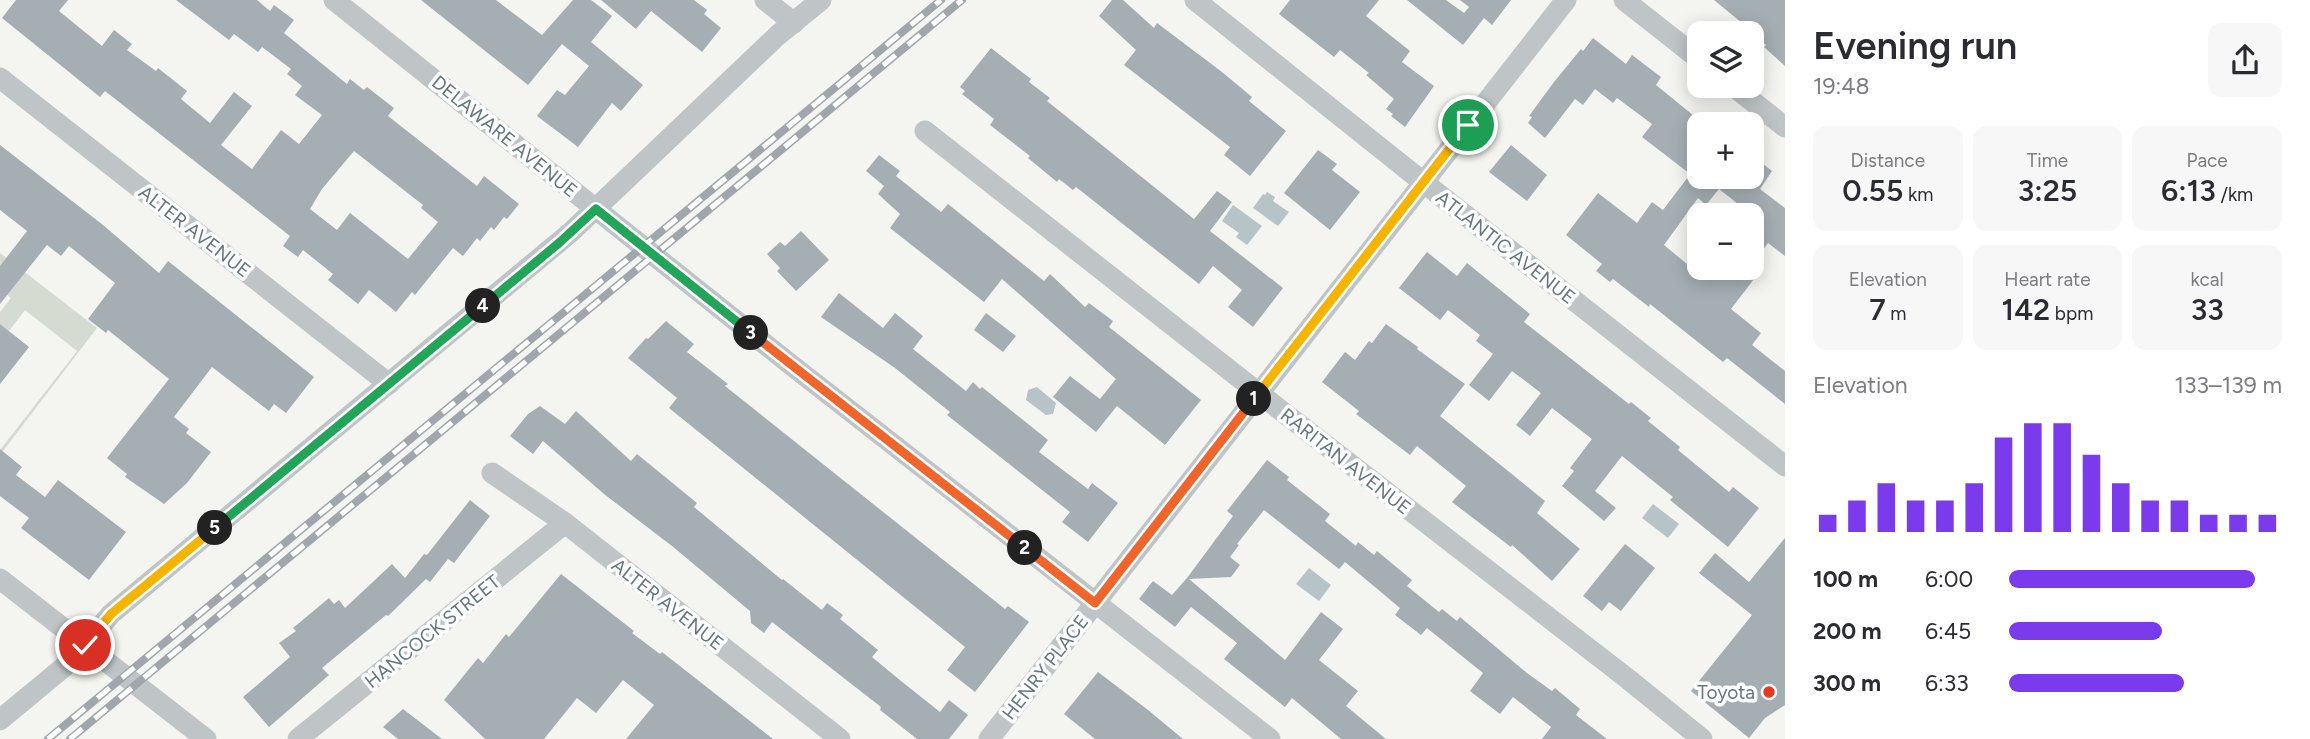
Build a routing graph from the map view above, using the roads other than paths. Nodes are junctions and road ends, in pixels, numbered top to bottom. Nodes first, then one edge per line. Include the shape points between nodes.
1 (334, 0) edge
2 (765, 0) edge
3 (821, 0) edge
4 (1195, 0) edge
5 (1566, 0) edge
6 (1624, 0) edge
7 (794, 23) junction
8 (1687, 50) edge
9 (0, 78) edge
10 (1748, 98) edge
11 (1785, 127) edge
12 (925, 131) dead end
13 (1423, 182) junction
14 (596, 209) junction
15 (389, 384) junction
16 (1258, 394) junction
17 (1785, 466) edge
18 (492, 473) dead end
19 (565, 523) junction
20 (0, 579) edge
21 (1095, 603) junction
22 (85, 645) junction
23 (0, 720) edge
24 (206, 739) edge
25 (298, 739) edge
26 (840, 739) edge
27 (989, 739) edge
28 (1270, 739) edge
29 (1702, 739) edge

1 - 14 street, DELAWARE AVENUE
2 - 7 street
3 - 7 street
4 - 13 street, ATLANTIC AVENUE
5 - 13 street, HENRY PLACE
6 - 8 street
7 - 14 street
9 - 15 street, ALTER AVENUE
10 - 11 street
12 - 16 street, RARITAN AVENUE
13 - 16 street, HENRY PLACE
13 - 17 street, ATLANTIC AVENUE
14 - 15 street
14 - 21 street, DELAWARE AVENUE
15 - 22 street via 111,614
16 - 21 street, HENRY PLACE
16 - 29 street, RARITAN AVENUE
18 - 19 street, ALTER AVENUE
19 - 25 street, HANCOCK STREET
19 - 26 street, ALTER AVENUE
20 - 22 street
21 - 27 street, HENRY PLACE
21 - 28 street, DELAWARE AVENUE
22 - 23 street
22 - 24 street

